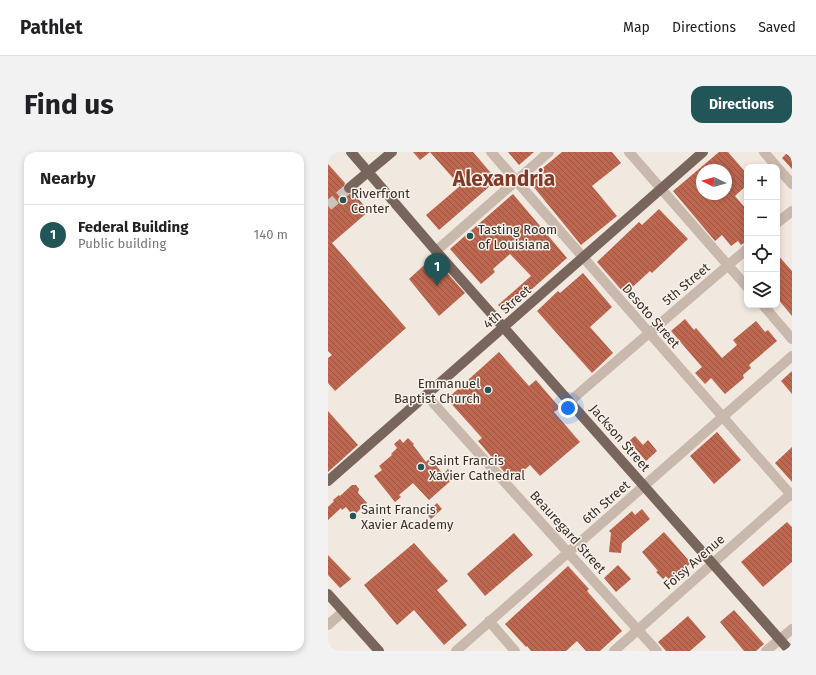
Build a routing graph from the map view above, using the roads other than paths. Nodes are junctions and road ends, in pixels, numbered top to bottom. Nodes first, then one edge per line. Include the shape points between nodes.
1 (351, 152) edge
2 (392, 152) edge
3 (491, 152) edge
4 (549, 152) edge
5 (629, 152) edge
6 (703, 152) edge
7 (764, 152) edge
8 (774, 164) edge
9 (780, 170) edge
10 (368, 172) junction
11 (516, 181) junction
12 (792, 184) edge
13 (349, 188) tunnel mouth
14 (661, 189) junction
15 (792, 211) edge
16 (780, 221) edge
17 (436, 251) junction
18 (744, 252) edge
19 (583, 257) junction
20 (728, 266) junction
21 (744, 284) edge
22 (766, 308) edge
23 (504, 326) junction
24 (649, 333) junction
25 (792, 339) edge
26 (792, 356) edge
27 (426, 395) junction
28 (570, 401) junction
29 (723, 417) junction
30 (328, 481) edge
31 (645, 486) junction
32 (792, 495) edge
33 (568, 552) junction
34 (713, 563) junction
35 (328, 594) edge
36 (344, 611) junction
37 (489, 621) junction
38 (328, 625) edge
39 (792, 629) edge
40 (638, 630) junction
41 (780, 639) junction
42 (379, 651) edge
43 (456, 651) edge
44 (516, 651) edge
45 (614, 651) edge
46 (657, 651) edge
47 (766, 651) edge
48 (790, 651) edge

1 - 10 main road, Jackson Street
2 - 10 main road
3 - 11 street, Desoto Street
4 - 11 street
5 - 14 street
6 - 14 main road, 4th Street
7 - 8 street
9 - 12 street
10 - 13 main road
10 - 17 main road, Jackson Street
11 - 17 street
11 - 19 street, Desoto Street
14 - 19 main road, 4th Street
14 - 20 street
15 - 16 street
17 - 23 main road, Jackson Street
18 - 20 street, 5th Street
19 - 23 main road, 4th Street
19 - 24 street, Desoto Street
20 - 21 street
20 - 24 street, 5th Street
22 - 25 street
23 - 27 main road, 4th Street
23 - 28 main road, Jackson Street
24 - 28 street, 5th Street
24 - 29 street, Desoto Street
26 - 29 street, 6th Street
27 - 30 main road, 4th Street
27 - 33 street, Beauregard Street
28 - 31 main road, Jackson Street
29 - 31 street, 6th Street
29 - 32 street, Desoto Street
31 - 33 street, 6th Street
31 - 34 main road, Jackson Street
32 - 34 street, Foisy Avenue
33 - 37 street, 6th Street
33 - 40 street, Beauregard Street
34 - 40 street, Foisy Avenue
34 - 41 main road, Jackson Street
35 - 36 main road
36 - 38 street
36 - 42 main road
37 - 43 street, 6th Street
37 - 44 street
39 - 41 street
40 - 45 street, Foisy Avenue
40 - 46 street, Beauregard Street
41 - 47 street
41 - 48 main road, Jackson Street

